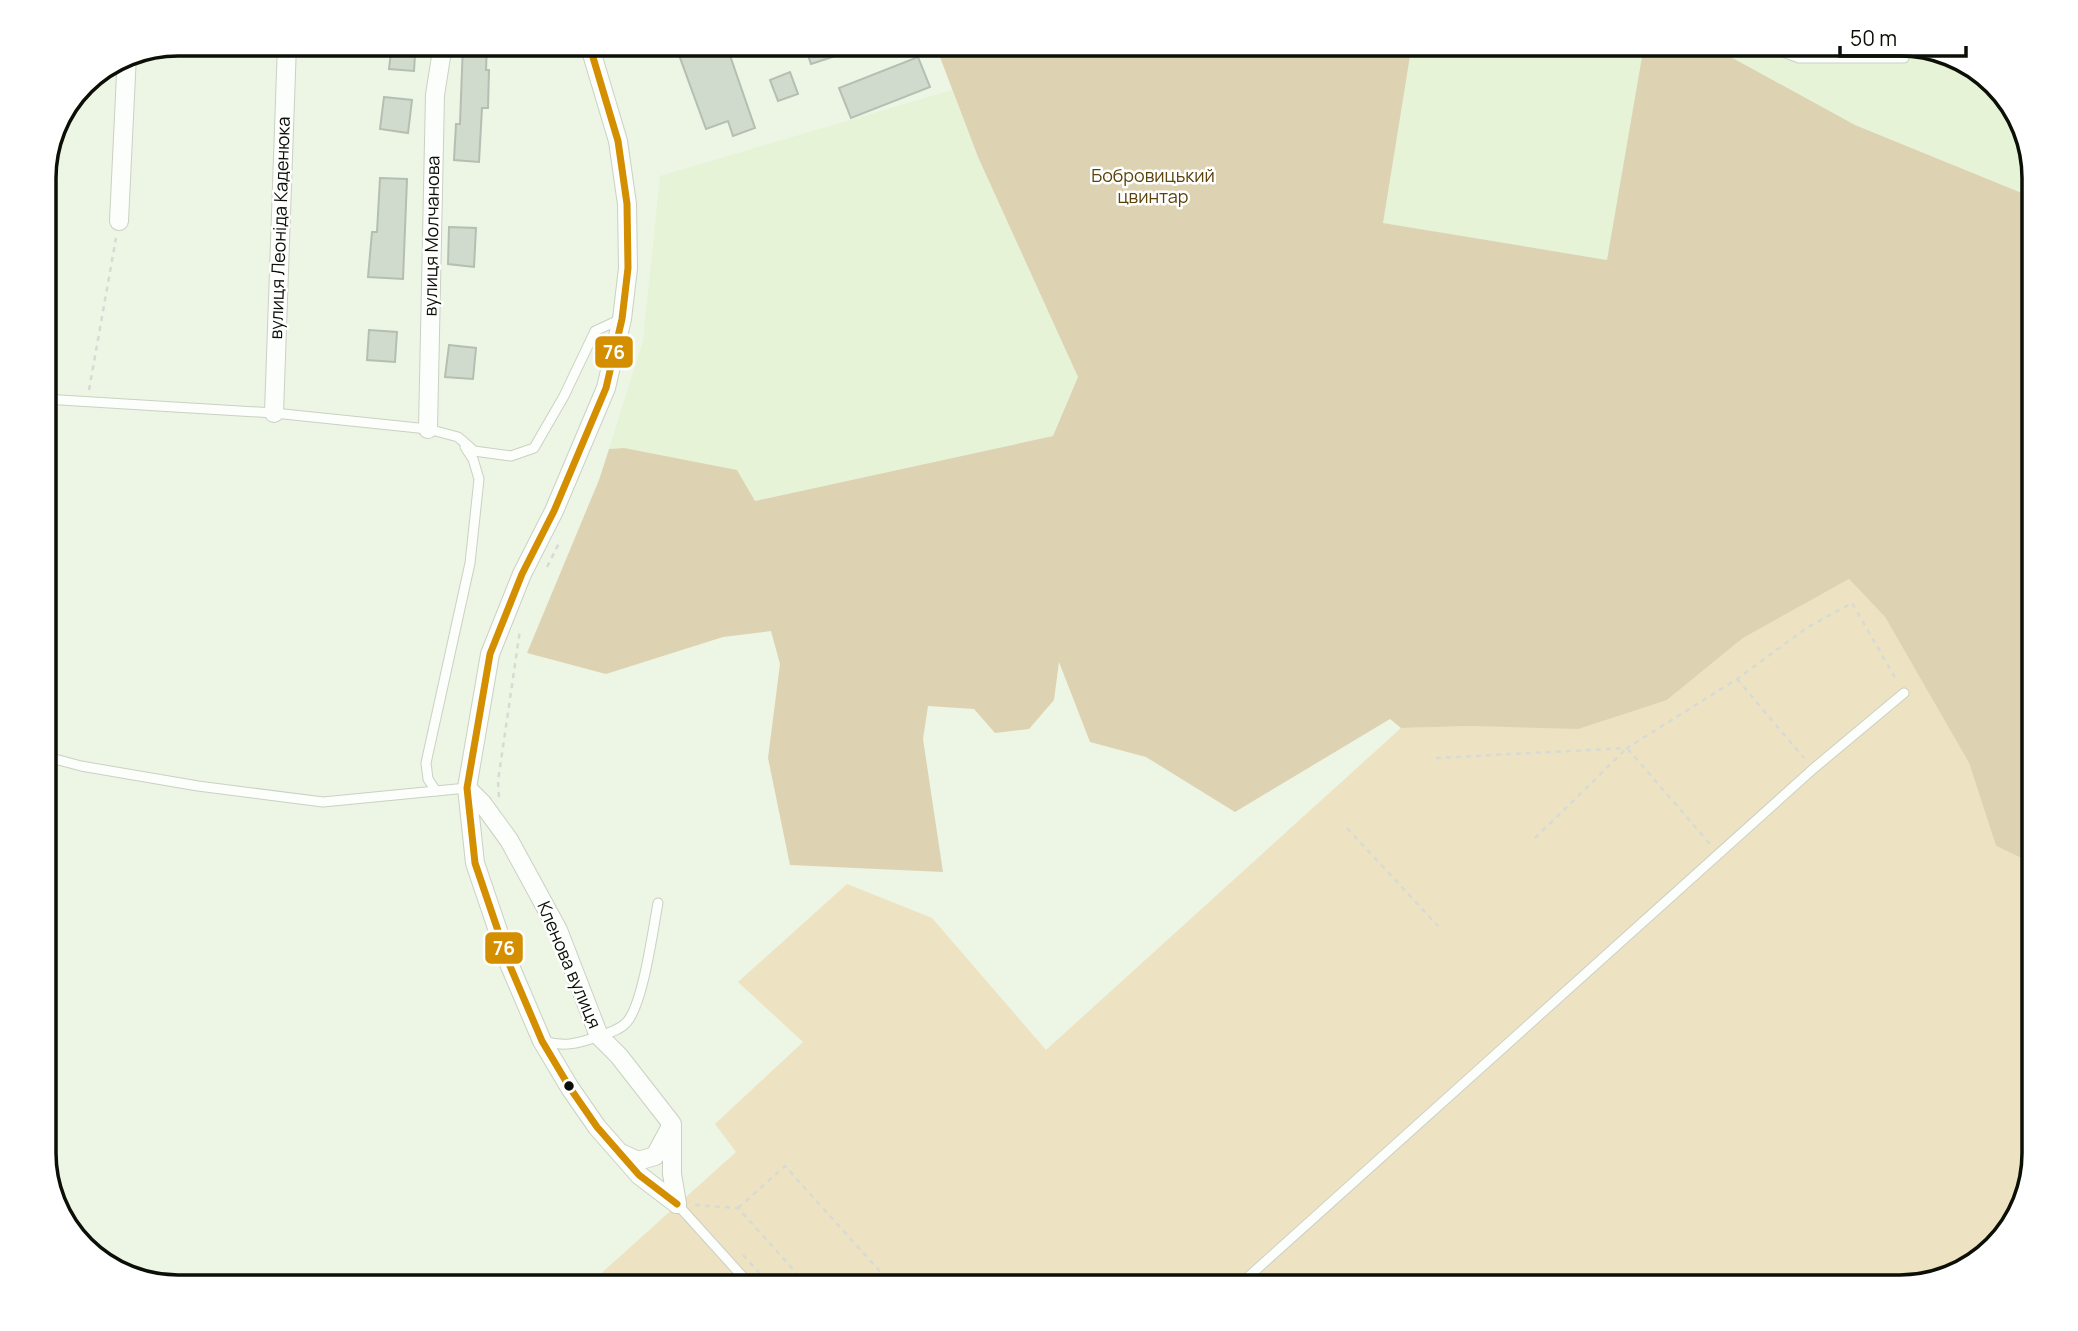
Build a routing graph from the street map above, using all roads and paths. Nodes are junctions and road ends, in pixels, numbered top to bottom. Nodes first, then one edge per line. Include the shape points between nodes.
1 (287, 56) edge
2 (441, 56) edge
3 (593, 56) edge
4 (1794, 56) edge
5 (1904, 58) dead end
6 (126, 68) edge
7 (119, 221) joint
8 (622, 319) junction
9 (56, 400) edge
10 (88, 401) junction
11 (274, 413) junction
12 (428, 429) junction
13 (458, 437) junction
14 (1737, 678) junction
15 (1904, 693) joint
16 (1627, 748) junction
17 (1436, 758) dead end
18 (56, 759) edge
19 (1813, 769) junction
20 (467, 788) junction
21 (436, 791) junction
22 (1347, 828) dead end
23 (1535, 838) dead end
24 (1718, 854) junction
25 (658, 903) dead end
26 (1438, 926) dead end
27 (599, 1036) junction
28 (542, 1041) junction
29 (672, 1124) junction
30 (619, 1152) junction
31 (677, 1204) junction
32 (738, 1208) junction
33 (741, 1275) edge
34 (799, 1275) edge
35 (883, 1275) edge
36 (1250, 1275) edge

1 - 11 street, вулиця Леоніда Каденюка
2 - 12 street, вулиця Молчанова via 435,95
3 - 8 street via 618,141 627,204 628,268
4 - 5 lane
6 - 7 street
7 - 10 path
8 - 13 lane via 595,331 534,448 511,456 474,451
8 - 20 street via 606,388 490,654
9 - 10 lane
10 - 11 lane
11 - 12 lane
12 - 13 lane
13 - 21 lane via 473,459 479,479 470,563 426,763
14 - 15 path via 1808,627 1852,603
14 - 16 path
14 - 19 path
15 - 19 lane
16 - 17 path
16 - 23 path
16 - 24 path
18 - 21 lane via 198,786 323,802
19 - 24 lane
20 - 21 lane
20 - 27 street, Кленова вулиця via 509,840 558,930
20 - 28 street via 475,863 510,967
22 - 26 path
24 - 36 lane
25 - 27 lane via 636,1006 626,1023
27 - 28 lane via 561,1046
27 - 29 street, Кленова вулиця
28 - 30 street via 570,1088
29 - 30 street via 655,1156 638,1161
29 - 31 street
30 - 31 street via 639,1175
31 - 32 path
31 - 33 lane
32 - 34 path
32 - 35 path via 785,1166

